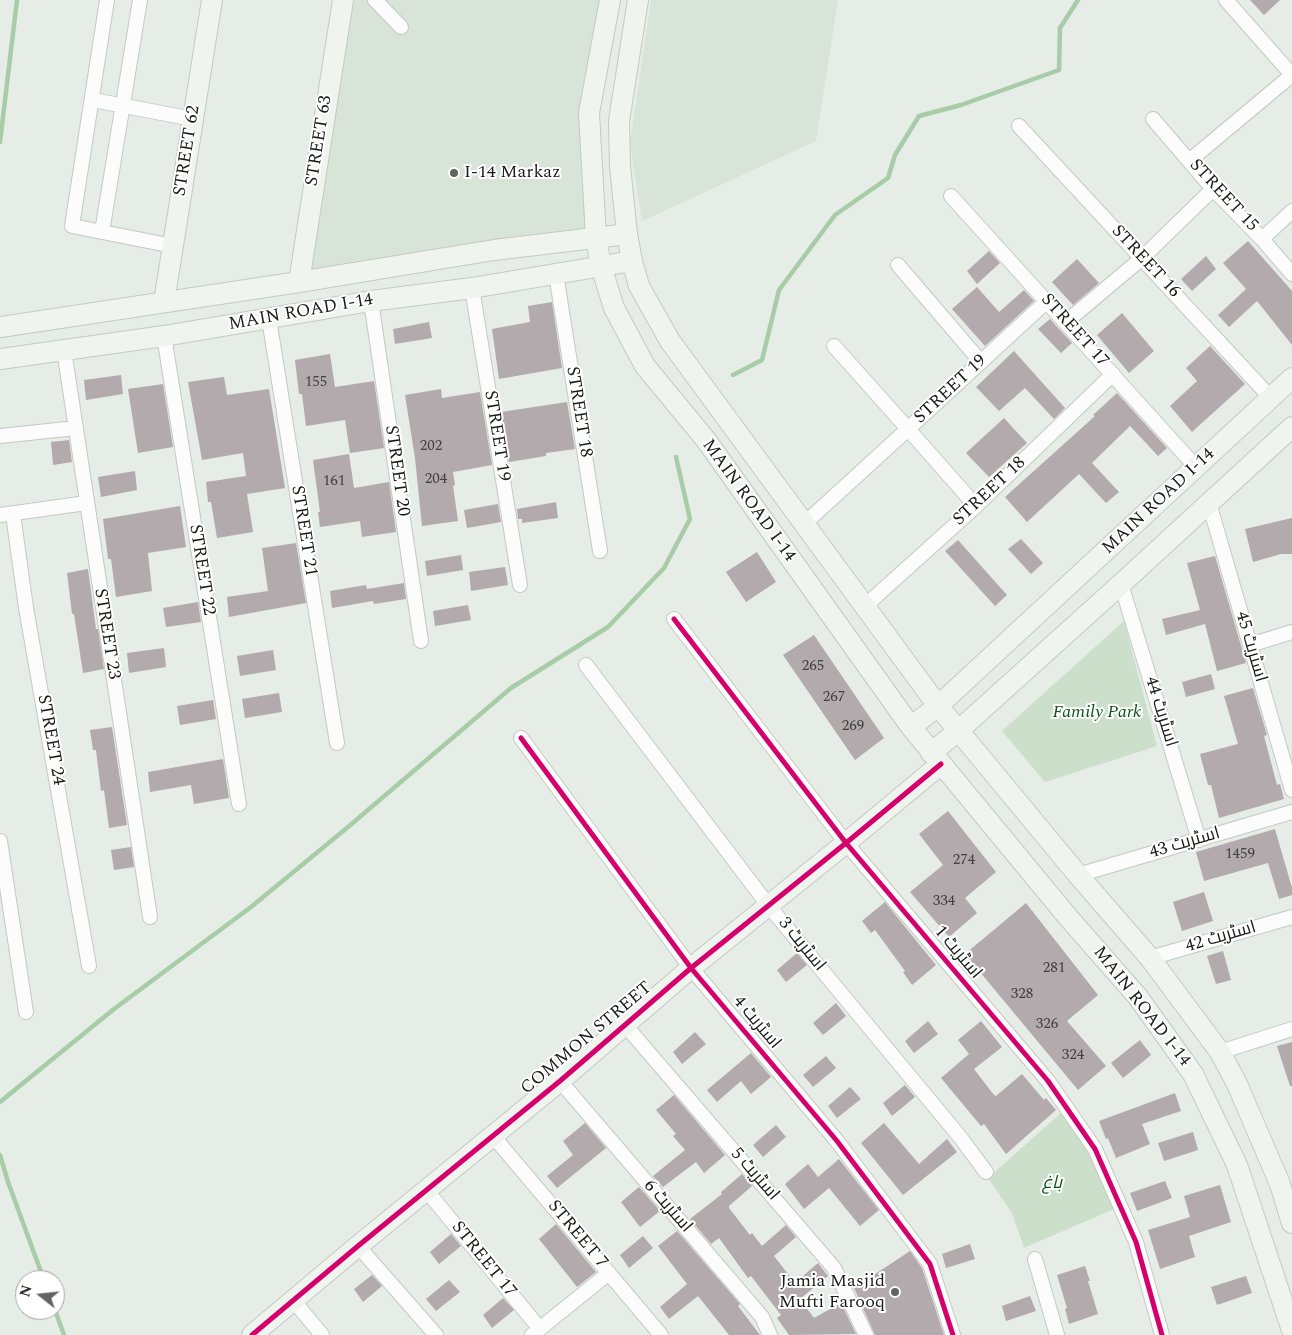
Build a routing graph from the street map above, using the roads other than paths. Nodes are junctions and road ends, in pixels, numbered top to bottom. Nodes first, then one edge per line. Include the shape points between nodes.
1 (107, 0) edge
2 (140, 0) edge
3 (212, 0) edge
4 (343, 0) edge
5 (375, 0) edge
6 (610, 0) edge
7 (638, 0) edge
8 (1226, 0) edge
9 (401, 27) dead end
10 (1292, 75) edge
11 (93, 100) junction
12 (124, 106) junction
13 (1153, 119) dead end
14 (193, 120) junction
15 (1019, 126) dead end
16 (1189, 161) junction
17 (1213, 188) junction
18 (951, 196) dead end
19 (1292, 211) edge
20 (102, 232) junction
21 (627, 234) junction
22 (596, 237) junction
23 (1262, 238) junction
24 (173, 246) junction
25 (1142, 258) junction
26 (632, 261) junction
27 (898, 265) dead end
28 (601, 266) junction
29 (556, 274) junction
30 (1292, 274) edge
31 (299, 282) junction
32 (472, 288) junction
33 (173, 301) junction
34 (371, 301) junction
35 (1047, 302) junction
36 (269, 319) junction
37 (1066, 322) junction
38 (0, 327) edge
39 (188, 332) junction
40 (164, 336) junction
41 (834, 346) dead end
42 (64, 350) junction
43 (0, 359) edge
44 (981, 362) junction
45 (1113, 374) junction
46 (1292, 378) edge
47 (1271, 398) junction
48 (76, 428) junction
49 (908, 429) junction
50 (1291, 431) edge
51 (0, 436) edge
52 (1196, 467) junction
53 (86, 503) junction
54 (1209, 503) junction
55 (976, 506) junction
56 (7, 514) edge
57 (804, 524) junction
58 (600, 551) dead end
59 (1121, 584) junction
60 (520, 585) dead end
61 (865, 606) junction
62 (674, 619) dead end
63 (1292, 632) edge
64 (421, 641) dead end
65 (1250, 645) junction
66 (586, 666) dead end
67 (938, 706) junction
68 (911, 728) junction
69 (958, 731) junction
70 (521, 738) dead end
71 (337, 743) dead end
72 (936, 759) junction
73 (1292, 790) edge
74 (238, 804) dead end
75 (1292, 812) edge
76 (1198, 840) junction
77 (0, 841) edge
78 (846, 843) junction
79 (1078, 875) junction
80 (768, 905) junction
81 (150, 917) dead end
82 (1292, 917) edge
83 (1150, 958) junction
84 (89, 966) dead end
85 (691, 968) junction
86 (26, 1012) dead end
87 (625, 1025) junction
88 (1292, 1029) edge
89 (1220, 1052) junction
90 (560, 1081) junction
91 (493, 1136) junction
92 (986, 1172) dead end
93 (426, 1191) junction
94 (1292, 1223) edge
95 (358, 1246) junction
96 (1035, 1259) dead end
97 (609, 1273) junction
98 (293, 1300) junction
99 (1292, 1330) edge
100 (536, 1332) edge
101 (252, 1335) edge
102 (322, 1335) edge
103 (436, 1335) edge
104 (661, 1335) edge
105 (770, 1335) edge
106 (866, 1335) edge
107 (953, 1335) edge
108 (1057, 1335) edge
109 (1162, 1335) edge

1 - 11 street
2 - 12 street
3 - 14 main road, STREET 62
4 - 31 main road, STREET 63
5 - 9 street
6 - 22 main road, MAIN ROAD I-14 via 588,113
7 - 21 main road, MAIN ROAD I-14 via 619,121
8 - 10 street
10 - 16 street
11 - 12 street
11 - 20 street via 72,226
12 - 14 street
12 - 20 street
13 - 16 street, STREET 15
14 - 24 main road, STREET 62
15 - 25 street, STREET 16
16 - 17 street, STREET 15
17 - 23 street, STREET 15
17 - 25 street
18 - 35 street, STREET 17
19 - 23 street
20 - 24 street
21 - 22 main road, MAIN ROAD I-14
21 - 26 main road, MAIN ROAD I-14
22 - 28 main road, MAIN ROAD I-14
22 - 31 main road, MAIN ROAD I-14
23 - 30 street, STREET 15
24 - 33 main road, STREET 62
25 - 37 street
25 - 47 street, STREET 16
26 - 28 main road, MAIN ROAD I-14
26 - 57 main road, MAIN ROAD I-14 via 639,286 670,341
27 - 44 street
28 - 29 main road, MAIN ROAD I-14
28 - 68 main road, MAIN ROAD I-14 via 614,308 645,366 706,440
29 - 32 main road, MAIN ROAD I-14
29 - 58 street, STREET 18
31 - 33 main road, MAIN ROAD I-14
32 - 34 main road, MAIN ROAD I-14
32 - 60 street, STREET 19
33 - 38 main road, MAIN ROAD I-14
33 - 39 main road, STREET 62
34 - 36 main road, MAIN ROAD I-14
34 - 64 street, STREET 20
35 - 37 street, STREET 17
35 - 44 street, STREET 19
36 - 39 main road, MAIN ROAD I-14
36 - 71 street, STREET 21
37 - 45 street, STREET 17
39 - 40 main road, MAIN ROAD I-14
40 - 42 main road, MAIN ROAD I-14
40 - 74 street, STREET 22
41 - 49 street
42 - 43 main road, MAIN ROAD I-14
42 - 48 street, STREET 23
44 - 49 street, STREET 19
45 - 52 street, STREET 17
45 - 55 street, STREET 18
46 - 47 main road, MAIN ROAD I-14
47 - 52 main road, MAIN ROAD I-14
48 - 51 street
48 - 53 street, STREET 23
49 - 55 street, STREET 19
49 - 57 street
50 - 54 main road, MAIN ROAD I-14
52 - 67 main road, MAIN ROAD I-14
53 - 56 street
53 - 81 street, STREET 23
54 - 59 main road, MAIN ROAD I-14
54 - 65 street, اسٹریٹ 45
55 - 61 street, STREET 18
56 - 84 street, STREET 24
57 - 61 main road, MAIN ROAD I-14
59 - 69 main road, MAIN ROAD I-14
59 - 76 street, اسٹریٹ 44
61 - 67 main road, MAIN ROAD I-14
62 - 78 street, اسٹریٹ 1
63 - 65 street
65 - 73 street, اسٹریٹ 45
66 - 80 street, اسٹریٹ 3
67 - 68 main road, MAIN ROAD I-14
67 - 69 main road, MAIN ROAD I-14
68 - 72 main road, MAIN ROAD I-14
69 - 72 main road, MAIN ROAD I-14
69 - 79 main road, MAIN ROAD I-14
70 - 85 street, اسٹریٹ 4
72 - 78 main road, COMMON STREET
72 - 99 main road, MAIN ROAD I-14 via 1138,997 1193,1074 1237,1165
75 - 76 street, اسٹریٹ 43
76 - 79 street, اسٹریٹ 43
77 - 86 street
78 - 80 main road, COMMON STREET
78 - 109 street, اسٹریٹ 1 via 1048,1081 1095,1149 1136,1242
79 - 83 main road, MAIN ROAD I-14
80 - 85 main road, COMMON STREET
80 - 92 street, اسٹریٹ 3
82 - 83 street, اسٹریٹ 42
83 - 89 main road, MAIN ROAD I-14
85 - 87 main road, COMMON STREET
85 - 107 street, اسٹریٹ 4 via 837,1140 930,1264
87 - 90 main road, COMMON STREET
87 - 106 street, اسٹریٹ 5 via 834,1268
88 - 89 street
89 - 94 main road, MAIN ROAD I-14 via 1280,1184
90 - 91 main road, COMMON STREET
90 - 105 street, اسٹریٹ 6 via 762,1317
91 - 93 main road, COMMON STREET
91 - 97 street, STREET 7
93 - 95 main road, COMMON STREET
93 - 100 street, STREET 17
95 - 98 main road, COMMON STREET
95 - 103 street
96 - 108 street
97 - 100 street
97 - 104 street, STREET 7
98 - 101 main road, COMMON STREET
98 - 102 street

